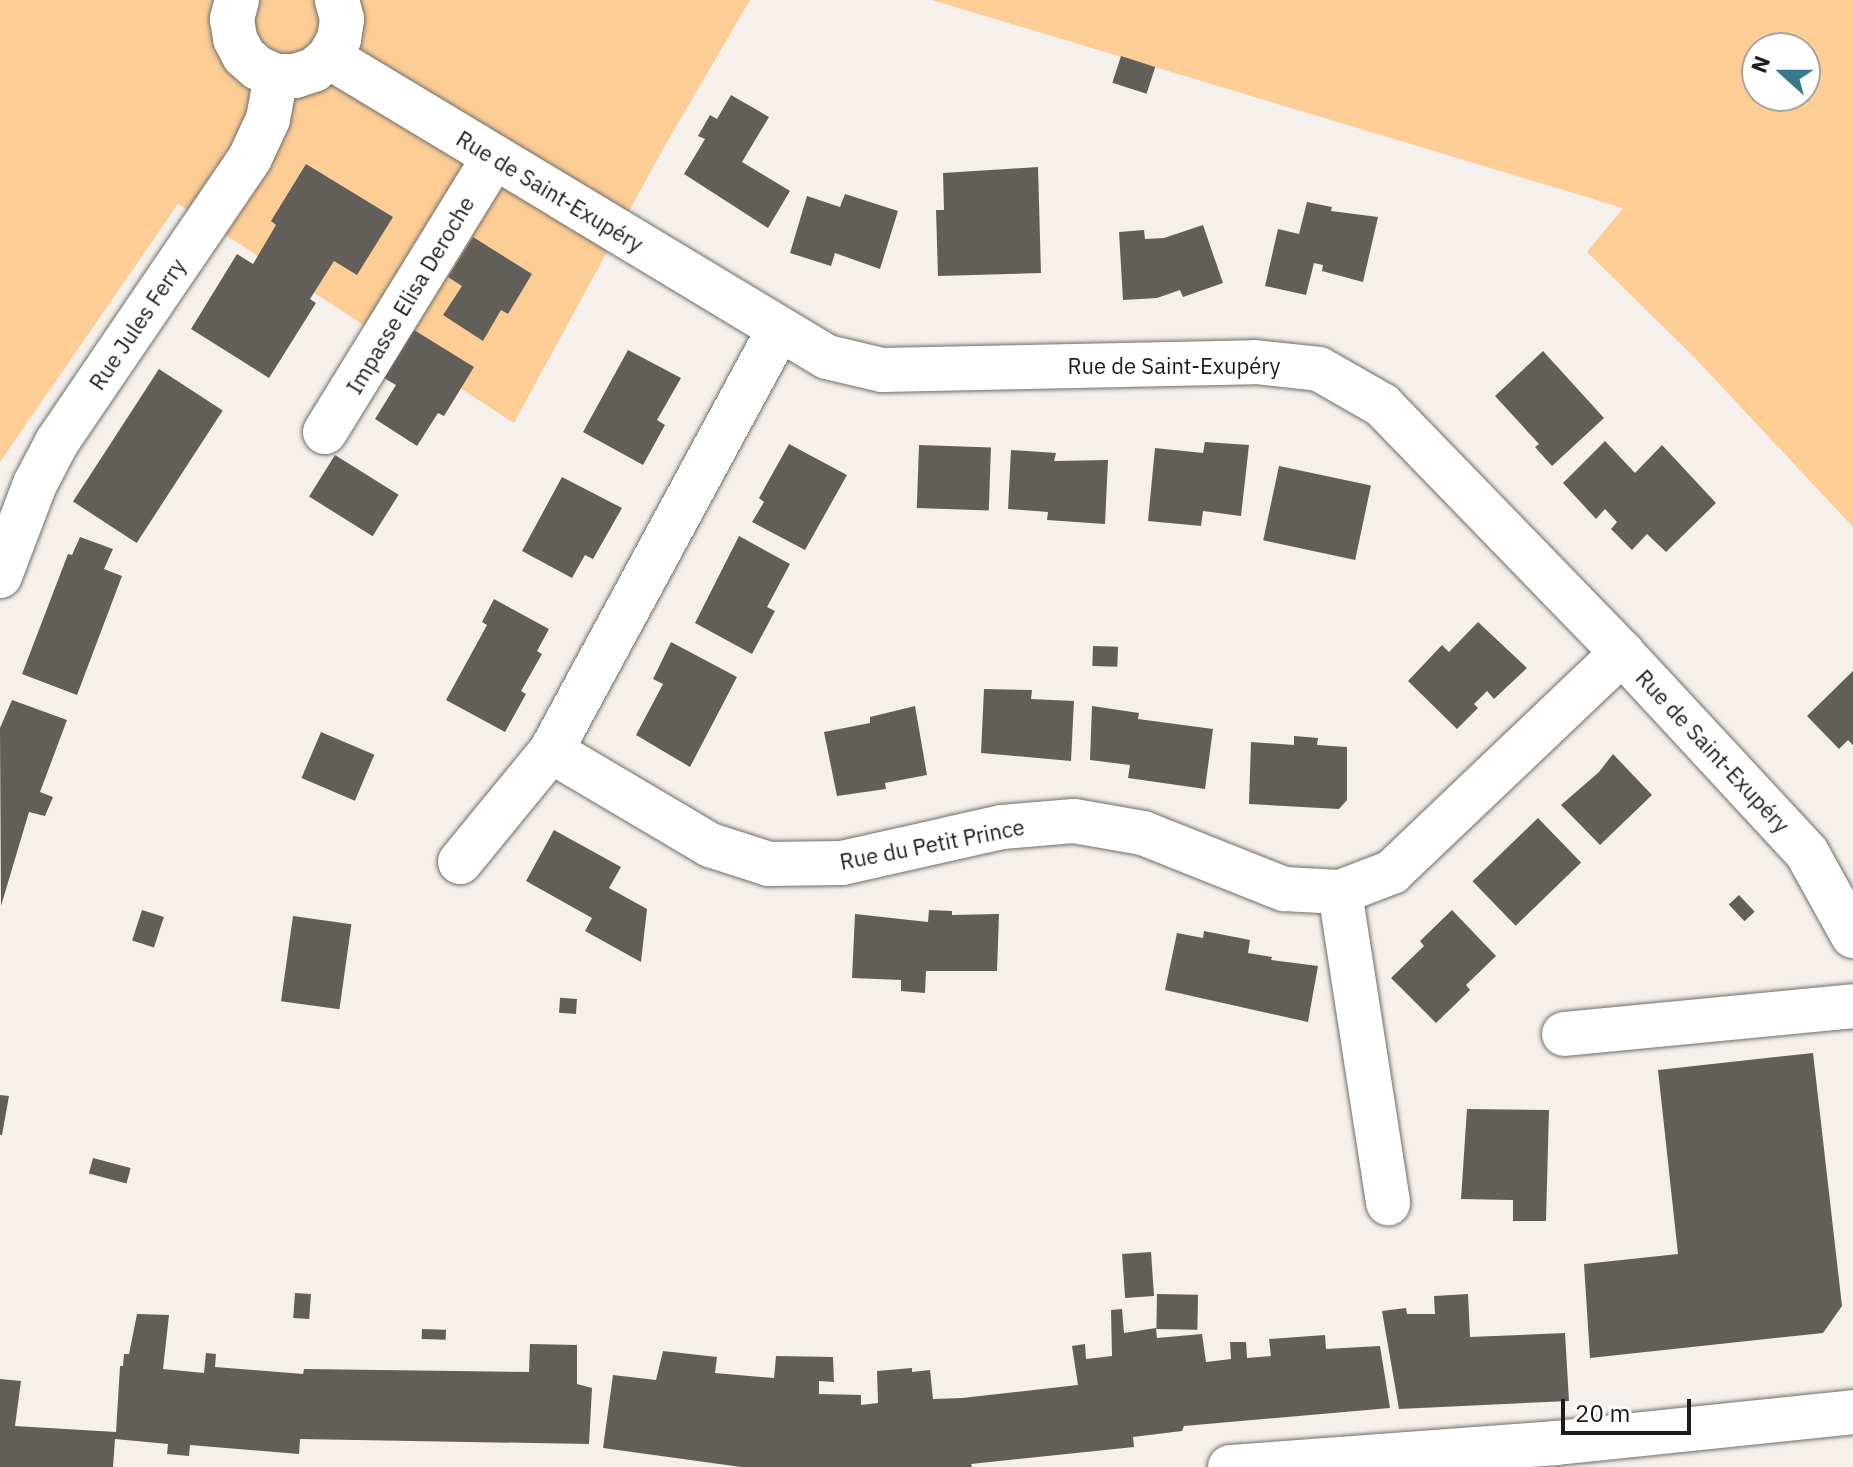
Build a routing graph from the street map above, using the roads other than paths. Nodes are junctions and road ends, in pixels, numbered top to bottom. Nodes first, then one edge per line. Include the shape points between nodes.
1 (237, 0) edge
2 (337, 0) edge
3 (329, 57) junction
4 (276, 76) junction
5 (494, 157) junction
6 (779, 330) junction
7 (325, 432) dead end
8 (18, 480) edge
9 (0, 576) edge
10 (1622, 653) junction
11 (551, 751) junction
12 (460, 862) dead end
13 (1340, 892) junction
14 (1853, 936) edge
15 (1853, 1006) edge
16 (1564, 1034) dead end
17 (1388, 1203) dead end
18 (1853, 1412) edge
19 (1558, 1455) edge
20 (1230, 1467) edge

1 - 4 street via 232,19 235,39 244,56
2 - 3 street via 342,19
3 - 4 street via 314,70
3 - 5 street, Rue de Saint-Exupéry
4 - 8 street, Rue Jules Ferry via 268,119 250,158 57,442
5 - 6 street, Rue de Saint-Exupéry
5 - 7 street, Impasse Elisa Deroche
6 - 10 street, Rue de Saint-Exupéry via 827,357 882,370 1255,362 1319,369 1382,405
6 - 11 street
8 - 9 street, Rue Jules Ferry
10 - 13 street, Rue du Petit Prince via 1392,872
10 - 14 street, Rue de Saint-Exupéry via 1807,853
11 - 12 street
11 - 13 street, Rue du Petit Prince via 710,845 769,864 842,863 1002,827 1074,821 1143,833 1284,889
13 - 17 street
15 - 16 street
18 - 19 street
19 - 20 street

